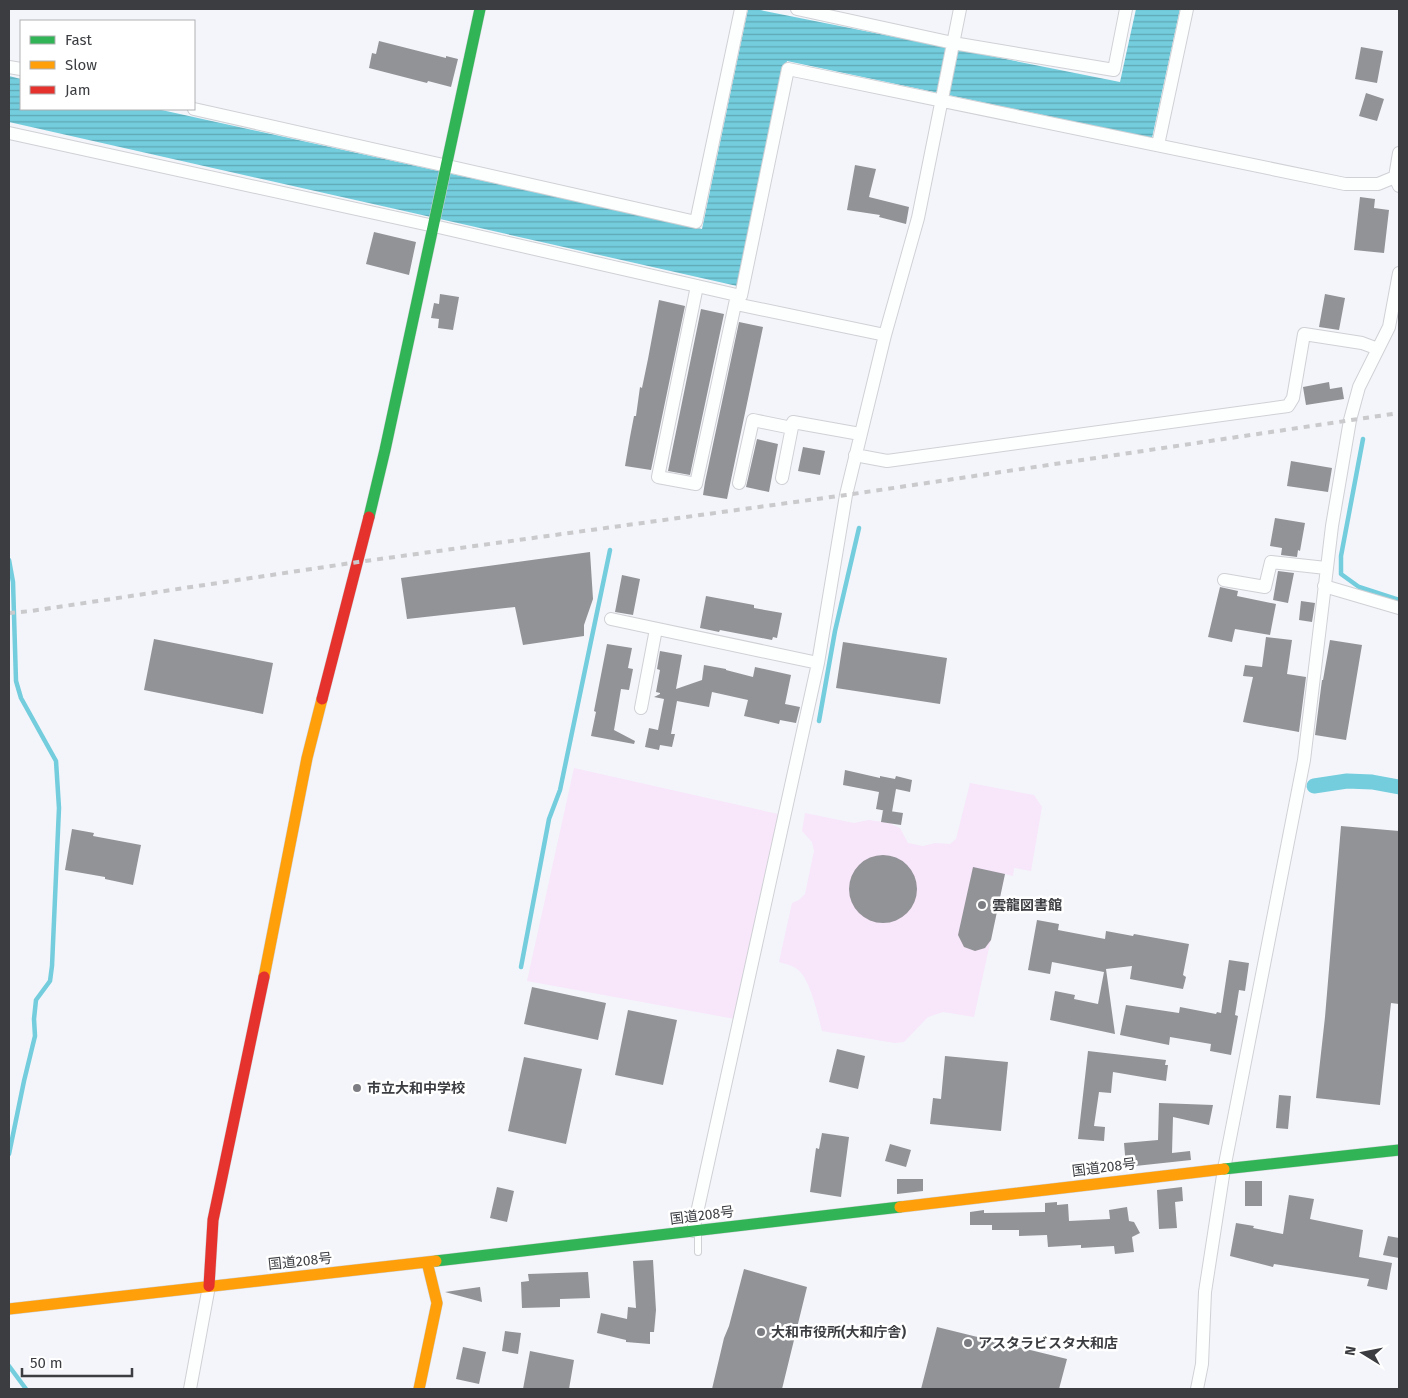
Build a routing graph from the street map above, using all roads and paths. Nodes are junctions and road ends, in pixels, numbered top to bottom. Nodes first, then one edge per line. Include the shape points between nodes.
1 (480, 9) edge
2 (741, 9) edge
3 (797, 9) edge
4 (960, 9) edge
5 (1126, 9) edge
6 (1188, 9) edge
7 (953, 43) junction
8 (942, 101) junction
9 (195, 109) edge
10 (9, 133) edge
11 (1158, 145) junction
12 (1399, 153) edge
13 (447, 166) junction
14 (1398, 183) edge
15 (434, 226) junction
16 (1399, 273) edge
17 (697, 286) junction
18 (736, 299) junction
19 (885, 335) junction
20 (1378, 349) junction
21 (792, 428) junction
22 (860, 434) junction
23 (855, 456) junction
24 (782, 478) dead end
25 (739, 483) dead end
26 (1326, 568) junction
27 (1224, 580) dead end
28 (1324, 586) junction
29 (1399, 608) edge
30 (611, 619) dead end
31 (656, 629) junction
32 (818, 663) junction
33 (641, 708) dead end
34 (1399, 1150) edge
35 (1224, 1169) junction
36 (696, 1230) junction
37 (698, 1252) dead end
38 (427, 1262) junction
39 (209, 1286) junction
40 (9, 1309) edge
41 (190, 1389) edge
42 (419, 1389) edge
43 (1196, 1389) edge

1 - 13 main road
2 - 13 street via 696,222
3 - 7 street
4 - 7 street
5 - 7 street via 1114,70
6 - 11 street
7 - 8 street
8 - 11 street
8 - 18 street via 788,69 741,296
8 - 19 street via 918,218
9 - 13 street
10 - 15 street
11 - 14 street via 1345,184
12 - 14 street
13 - 15 main road
15 - 17 street
15 - 39 main road via 363,543 314,728 213,1220
16 - 20 street via 1389,327
17 - 18 street
17 - 18 street via 658,477 696,484
18 - 19 street
19 - 22 street
20 - 23 street via 1362,343 1304,334 1293,398 1288,406 887,461
20 - 26 street via 1359,387 1350,420
21 - 22 street via 793,422
21 - 24 street
21 - 25 street via 752,420
22 - 23 street
23 - 32 street
26 - 27 street via 1271,562 1265,587
26 - 28 street
28 - 29 street
28 - 35 street via 1304,760
30 - 31 street
31 - 32 street
31 - 33 street
32 - 36 street
34 - 35 main road, 国道208号
35 - 36 main road, 国道208号
35 - 43 street via 1205,1292 1202,1364
36 - 37 lane
36 - 38 main road, 国道208号
38 - 39 main road, 国道208号
38 - 42 main road via 437,1303
39 - 40 main road, 国道208号
39 - 41 street

